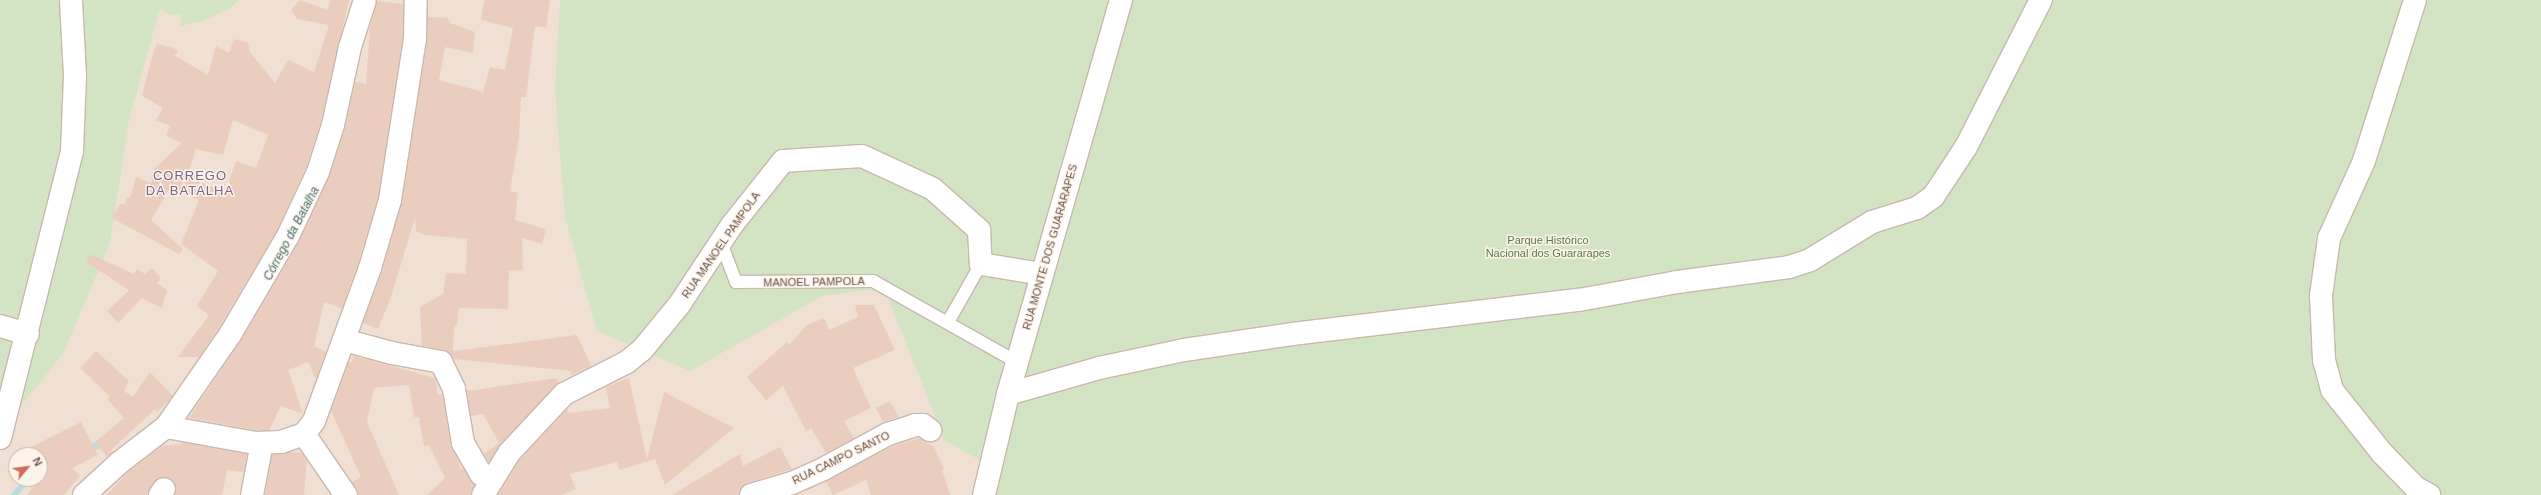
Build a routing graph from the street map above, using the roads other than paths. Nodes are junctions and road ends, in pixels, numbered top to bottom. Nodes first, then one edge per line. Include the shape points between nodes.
1 (71, 0) edge
2 (365, 0) edge
3 (416, 0) edge
4 (1121, 0) edge
5 (2041, 0) edge
6 (2415, 0) edge
7 (720, 243) junction
8 (981, 264) junction
9 (1042, 274) junction
10 (948, 322) junction
11 (0, 326) edge
12 (347, 330) junction
13 (28, 334) junction
14 (1017, 362) junction
15 (1008, 394) junction
16 (166, 427) junction
17 (930, 430) dead end
18 (304, 434) junction
19 (0, 438) edge
20 (262, 443) junction
21 (488, 487) edge
22 (84, 495) edge
23 (252, 495) edge
24 (346, 495) edge
25 (751, 495) edge
26 (984, 495) edge
27 (2429, 495) edge

1 - 13 street via 75,75 72,151
2 - 16 street via 350,47 333,125 318,172 288,236 231,333
3 - 12 street via 415,39 390,200 370,268
4 - 9 street, RUA MONTE DOS GUARARAPES
5 - 15 street via 1966,147 1933,197 1918,208 1872,222 1810,260 1789,267 1677,282 1580,300 1292,334 1184,350 1099,368
6 - 27 street via 2364,161 2329,238 2321,296 2324,360 2332,390 2382,454 2416,488
7 - 8 street, RUA MANOEL PAMPOLA via 783,161 862,156 933,189 979,230
7 - 10 lane, MANOEL PAMPOLA via 736,282 873,281
7 - 21 street, RUA MANOEL PAMPOLA via 679,305 642,350 627,362 564,394 509,453
8 - 9 street
8 - 10 lane
9 - 14 street, RUA MONTE DOS GUARARAPES
10 - 14 lane, MANOEL PAMPOLA
11 - 13 street
12 - 18 street via 314,421
12 - 21 street via 392,353 441,362 454,389 463,443
13 - 19 street
14 - 15 street, RUA MONTE DOS GUARARAPES
15 - 26 street, RUA MONTE DOS GUARARAPES
16 - 20 street
16 - 22 street via 119,463
17 - 25 street, RUA CAMPO SANTO via 923,425 915,425 888,434 792,483
18 - 20 street via 281,442
18 - 24 street
20 - 23 street

